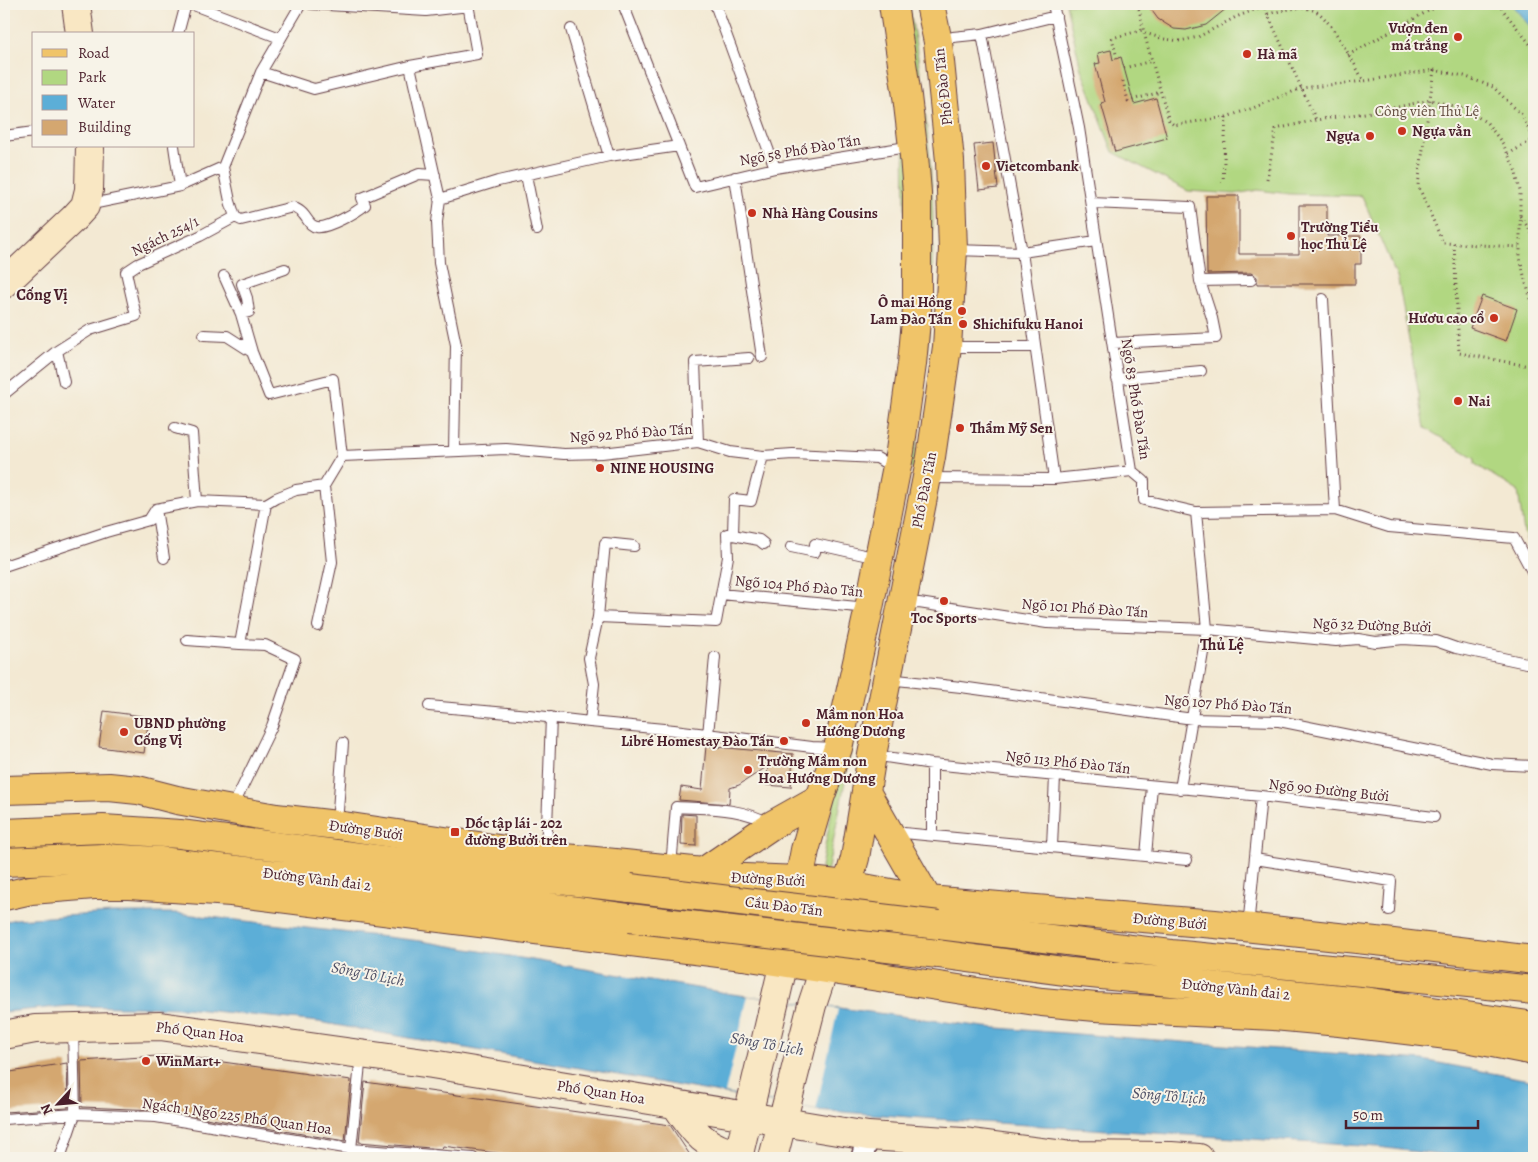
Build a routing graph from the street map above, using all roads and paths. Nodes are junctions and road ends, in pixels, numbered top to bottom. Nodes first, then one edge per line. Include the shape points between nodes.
1 (76, 4) edge
2 (186, 4) edge
3 (191, 4) edge
4 (301, 4) edge
5 (310, 4) edge
6 (623, 4) edge
7 (715, 4) edge
8 (893, 4) edge
9 (930, 4) edge
10 (1053, 4) edge
11 (1138, 4) edge
12 (1310, 4) edge
13 (1441, 4) edge
14 (1498, 4) edge
15 (468, 5) edge
16 (1264, 5) edge
17 (381, 6) edge
18 (426, 7) edge
19 (1312, 10) junction
20 (1268, 14) junction
21 (1056, 16) junction
22 (572, 29) dead end
23 (1144, 31) junction
24 (80, 32) edge
25 (179, 32) edge
26 (982, 34) junction
27 (280, 38) junction
28 (938, 42) junction
29 (1534, 49) edge
30 (1348, 55) junction
31 (1117, 58) dead end
32 (1152, 61) junction
33 (410, 66) junction
34 (1124, 68) dead end
35 (1434, 70) junction
36 (261, 72) junction
37 (1123, 81) dead end
38 (1364, 81) junction
39 (1302, 88) junction
40 (1161, 92) junction
41 (1430, 100) junction
42 (1226, 117) junction
43 (1316, 120) junction
44 (32, 132) edge
45 (4, 136) edge
46 (1534, 141) edge
47 (679, 146) junction
48 (913, 146) junction
49 (90, 148) edge
50 (174, 148) edge
51 (1508, 154) junction
52 (610, 156) junction
53 (223, 167) junction
54 (775, 168) junction
55 (435, 175) junction
56 (526, 175) junction
57 (735, 177) junction
58 (1266, 179) dead end
59 (1223, 183) dead end
60 (180, 186) junction
61 (440, 199) junction
62 (1091, 203) junction
63 (85, 206) junction
64 (1519, 215) junction
65 (235, 217) junction
66 (536, 230) dead end
67 (1534, 236) edge
68 (1096, 242) junction
69 (1454, 244) junction
70 (1520, 247) junction
71 (953, 250) junction
72 (1022, 252) junction
73 (285, 269) dead end
74 (224, 276) dead end
75 (1250, 280) dead end
76 (1200, 281) junction
77 (4, 284) edge
78 (1322, 299) dead end
79 (1534, 309) edge
80 (241, 314) junction
81 (204, 335) dead end
82 (1112, 343) junction
83 (947, 347) junction
84 (1035, 347) junction
85 (57, 350) junction
86 (252, 352) junction
87 (762, 357) dead end
88 (749, 358) dead end
89 (1534, 367) edge
90 (1201, 372) dead end
91 (1118, 379) junction
92 (64, 382) dead end
93 (4, 394) edge
94 (176, 428) dead end
95 (698, 442) junction
96 (454, 451) junction
97 (342, 456) junction
98 (763, 456) junction
99 (895, 468) junction
100 (1132, 471) junction
101 (926, 478) junction
102 (1054, 479) junction
103 (324, 486) junction
104 (197, 500) junction
105 (266, 504) junction
106 (156, 510) junction
107 (1335, 510) junction
108 (1196, 512) junction
109 (733, 535) junction
110 (764, 544) dead end
111 (634, 546) dead end
112 (791, 547) dead end
113 (164, 558) dead end
114 (878, 558) junction
115 (4, 566) edge
116 (1534, 575) edge
117 (721, 594) junction
118 (902, 604) junction
119 (870, 608) junction
120 (598, 617) junction
121 (318, 626) dead end
122 (1207, 629) junction
123 (187, 640) dead end
124 (240, 644) junction
125 (715, 657) dead end
126 (1534, 660) edge
127 (888, 679) junction
128 (429, 706) dead end
129 (551, 718) junction
130 (1193, 719) junction
131 (590, 722) junction
132 (708, 734) junction
133 (344, 743) dead end
134 (838, 748) junction
135 (872, 755) junction
136 (932, 764) junction
137 (1534, 766) edge
138 (1055, 776) junction
139 (1152, 786) junction
140 (1180, 789) junction
141 (4, 790) edge
142 (866, 792) junction
143 (1261, 796) junction
144 (820, 798) junction
145 (230, 810) junction
146 (1434, 817) dead end
147 (337, 825) junction
148 (772, 825) junction
149 (887, 831) junction
150 (4, 833) edge
151 (932, 836) junction
152 (1052, 847) junction
153 (546, 856) junction
154 (1146, 856) junction
155 (1255, 859) junction
156 (1187, 860) dead end
157 (4, 862) edge
158 (668, 869) junction
159 (711, 875) junction
160 (799, 880) junction
161 (848, 885) junction
162 (630, 888) joint
163 (4, 896) edge
164 (928, 900) junction
165 (794, 908) junction
166 (1389, 910) dead end
167 (630, 918) joint
168 (939, 925) joint
169 (1248, 928) junction
170 (713, 952) junction
171 (938, 954) joint
172 (1534, 960) edge
173 (784, 962) junction
174 (824, 969) junction
175 (1534, 990) edge
176 (1534, 1026) edge
177 (73, 1028) junction
178 (4, 1035) edge
179 (1534, 1051) edge
180 (362, 1053) junction
181 (676, 1104) junction
182 (750, 1107) junction
183 (75, 1114) junction
184 (784, 1114) junction
185 (4, 1119) edge
186 (865, 1147) edge
187 (351, 1149) junction
188 (395, 1155) edge
189 (739, 1157) edge
190 (1064, 1157) edge
191 (60, 1158) edge
192 (473, 1158) edge
193 (773, 1158) edge
194 (1198, 1158) edge

1 - 24 main road
2 - 25 lane
3 - 27 lane
4 - 27 lane
5 - 17 lane
6 - 47 lane
7 - 54 lane
8 - 48 main road
9 - 28 main road, Phố Đào Tấn
10 - 21 lane, Ngõ 83 Phố Đào Tấn
11 - 23 path
12 - 19 path
13 - 30 path
14 - 29 path
15 - 18 lane
15 - 33 lane via 477,54
16 - 20 path
16 - 23 path via 1180,41
17 - 18 lane
19 - 20 path via 1305,8
19 - 30 path via 1328,22
20 - 39 path
21 - 26 lane
21 - 62 lane, Ngõ 83 Phố Đào Tấn via 1080,128
22 - 52 lane
23 - 31 path via 1112,38
23 - 32 path
26 - 28 lane
26 - 72 lane
27 - 36 lane
28 - 71 main road, Phố Đào Tấn via 950,161
30 - 38 path
32 - 34 path
32 - 40 path
33 - 36 lane via 314,89
33 - 55 lane
35 - 38 path
35 - 41 path
35 - 46 path via 1464,76 1493,87 1522,115
36 - 53 lane
37 - 40 path via 1128,101
38 - 39 path
39 - 42 path
39 - 43 path
40 - 42 path via 1169,121 1174,124
41 - 43 path
41 - 51 path via 1466,109 1480,118
41 - 69 path via 1418,185 1443,243
42 - 59 path
43 - 58 path via 1276,129
44 - 45 lane
46 - 51 path
47 - 52 lane
47 - 57 lane, Ngõ 58 Phố Đào Tấn via 694,187
48 - 54 lane, Ngõ 58 Phố Đào Tấn
48 - 99 main road via 917,193 917,310 910,382
49 - 63 main road via 89,190
50 - 60 lane
51 - 64 path via 1520,191
52 - 56 lane
53 - 60 lane
53 - 65 lane
54 - 57 lane, Ngõ 58 Phố Đào Tấn
55 - 61 lane
55 - 65 lane via 419,174 362,198 364,205 358,210 327,226 317,228 293,207 241,220
56 - 61 lane
56 - 66 lane
57 - 87 lane
60 - 63 lane
61 - 96 lane via 437,222 439,263 456,346
62 - 68 lane, Ngõ 83 Phố Đào Tấn
62 - 76 lane via 1190,207
63 - 77 main road
64 - 67 path
64 - 70 path
65 - 85 lane, Ngách 254/1 via 126,272 136,316 90,330
68 - 72 lane
68 - 82 lane, Ngõ 83 Phố Đào Tấn
69 - 70 path
69 - 89 path via 1458,353
70 - 79 path
71 - 72 lane
71 - 83 main road, Phố Đào Tấn
72 - 84 lane
73 - 80 lane via 242,284 249,312
74 - 80 lane
75 - 76 lane
76 - 82 lane via 1216,338
78 - 107 lane
80 - 86 lane
81 - 86 lane via 227,336
82 - 91 lane, Ngõ 83 Phố Đào Tấn
83 - 84 lane
83 - 101 main road, Phố Đào Tấn
84 - 102 lane
85 - 92 lane
85 - 93 lane, Ngách 254/1
86 - 97 lane via 269,395 333,379
88 - 95 lane via 695,362
90 - 91 lane
91 - 100 lane, Ngõ 83 Phố Đào Tấn
94 - 104 lane via 192,433
95 - 96 lane, Ngõ 92 Phố Đào Tấn via 602,453 564,454 506,449
95 - 98 lane, Ngõ 92 Phố Đào Tấn via 730,452
96 - 97 lane, Ngõ 92 Phố Đào Tấn
97 - 103 lane
98 - 99 lane, Ngõ 92 Phố Đào Tấn via 792,454 877,458
98 - 109 lane via 751,500 734,499
99 - 101 main road
99 - 114 main road
100 - 102 lane, Ngõ 83 Phố Đào Tấn
100 - 108 lane via 1144,481 1144,500
101 - 102 lane, Ngõ 83 Phố Đào Tấn
101 - 118 main road, Phố Đào Tấn
103 - 105 lane via 296,490
103 - 121 lane via 332,562
104 - 105 lane
104 - 106 lane
105 - 124 lane
106 - 113 lane
106 - 115 lane via 149,520
107 - 108 lane
107 - 116 lane via 1390,527 1514,538
108 - 122 lane
109 - 110 lane
109 - 117 lane via 727,534 728,557
111 - 120 lane via 605,543
112 - 114 lane via 815,552 815,544
114 - 119 main road
117 - 119 lane, Ngõ 104 Phố Đào Tấn
117 - 120 lane, Ngõ 104 Phố Đào Tấn via 716,622
118 - 122 lane, Ngõ 101 Phố Đào Tấn via 1047,623
118 - 127 main road, Phố Đào Tấn
119 - 134 main road
120 - 131 lane via 589,658 594,684
122 - 126 lane, Ngõ 32 Đường Bưởi via 1336,641 1436,641 1526,663
122 - 130 lane
123 - 124 lane
124 - 145 lane via 265,645 294,658 272,726
125 - 132 lane
127 - 130 lane, Ngõ 107 Phố Đào Tấn
127 - 135 main road, Phố Đào Tấn
128 - 129 lane
129 - 131 lane
129 - 153 lane
130 - 137 lane, Ngõ 107 Phố Đào Tấn via 1279,721 1492,764
130 - 140 lane
131 - 132 lane
132 - 134 lane
133 - 147 lane
134 - 144 main road
135 - 136 lane, Ngõ 113 Phố Đào Tấn
135 - 142 main road, Phố Đào Tấn
136 - 138 lane, Ngõ 113 Phố Đào Tấn
136 - 151 lane
138 - 139 lane, Ngõ 113 Phố Đào Tấn
138 - 152 lane
139 - 140 lane, Ngõ 113 Phố Đào Tấn
139 - 154 lane
140 - 143 lane, Ngõ 113 Phố Đào Tấn
141 - 145 main road, Đường Bưởi via 108,787 138,790
142 - 149 main road
142 - 161 main road, Phố Đào Tấn
143 - 146 lane, Ngõ 90 Đường Bưởi
143 - 155 lane, Ngõ 90 Đường Bưởi
144 - 148 main road
144 - 160 main road
145 - 147 main road, Đường Bưởi
147 - 153 main road, Đường Bưởi
148 - 158 lane via 738,811 676,807
148 - 159 main road
149 - 151 lane
149 - 164 main road
150 - 162 main road, Đường Vành đai 2 via 102,829 180,834
151 - 152 lane
152 - 154 lane
153 - 158 main road, Đường Bưởi
154 - 156 lane
155 - 166 lane via 1391,881
155 - 169 lane, Ngõ 90 Đường Bưởi
157 - 167 main road, Đường Vành đai 2 via 104,858 160,861
158 - 159 main road, Đường Bưởi
159 - 160 main road, Đường Bưởi
159 - 170 main road via 737,898 736,921
160 - 161 main road, Đường Bưởi
160 - 165 main road
161 - 164 main road, Đường Bưởi
161 - 174 main road, Phố Đào Tấn
162 - 165 main road, Cầu Đào Tấn, bridge
163 - 170 main road via 31,890 129,885 231,892
164 - 169 main road, Đường Bưởi
165 - 168 main road, Cầu Đào Tấn, bridge
165 - 173 main road
167 - 171 main road, Cầu Đào Tấn, bridge
168 - 175 main road, Đường Vành đai 2 via 1171,954
169 - 172 main road, Đường Bưởi
170 - 173 main road
171 - 176 main road, Đường Vành đai 2 via 1071,972 1371,1002
173 - 174 main road
173 - 182 main road
174 - 179 main road via 1042,1002 1366,1025 1456,1036
174 - 184 main road
177 - 178 main road, Phố Quan Hoa via 35,1029
177 - 180 main road, Phố Quan Hoa via 160,1026
177 - 183 lane
180 - 181 main road, Phố Quan Hoa
180 - 187 lane
181 - 182 main road, Phố Quan Hoa
181 - 189 main road via 698,1136
182 - 184 main road, Phố Quan Hoa
182 - 189 main road
183 - 185 lane, Ngách 1 Ngõ 225 Phố Quan Hoa
183 - 187 lane, Ngách 1 Ngõ 225 Phố Quan Hoa via 156,1117
183 - 191 lane
184 - 186 main road, Phố Quan Hoa
184 - 193 main road
186 - 190 main road, Phố Quan Hoa via 963,1146
187 - 188 lane, Ngách 1 Ngõ 225 Phố Quan Hoa
188 - 192 lane, Ngách 1 Ngõ 225 Phố Quan Hoa
190 - 194 main road, Phố Quan Hoa

